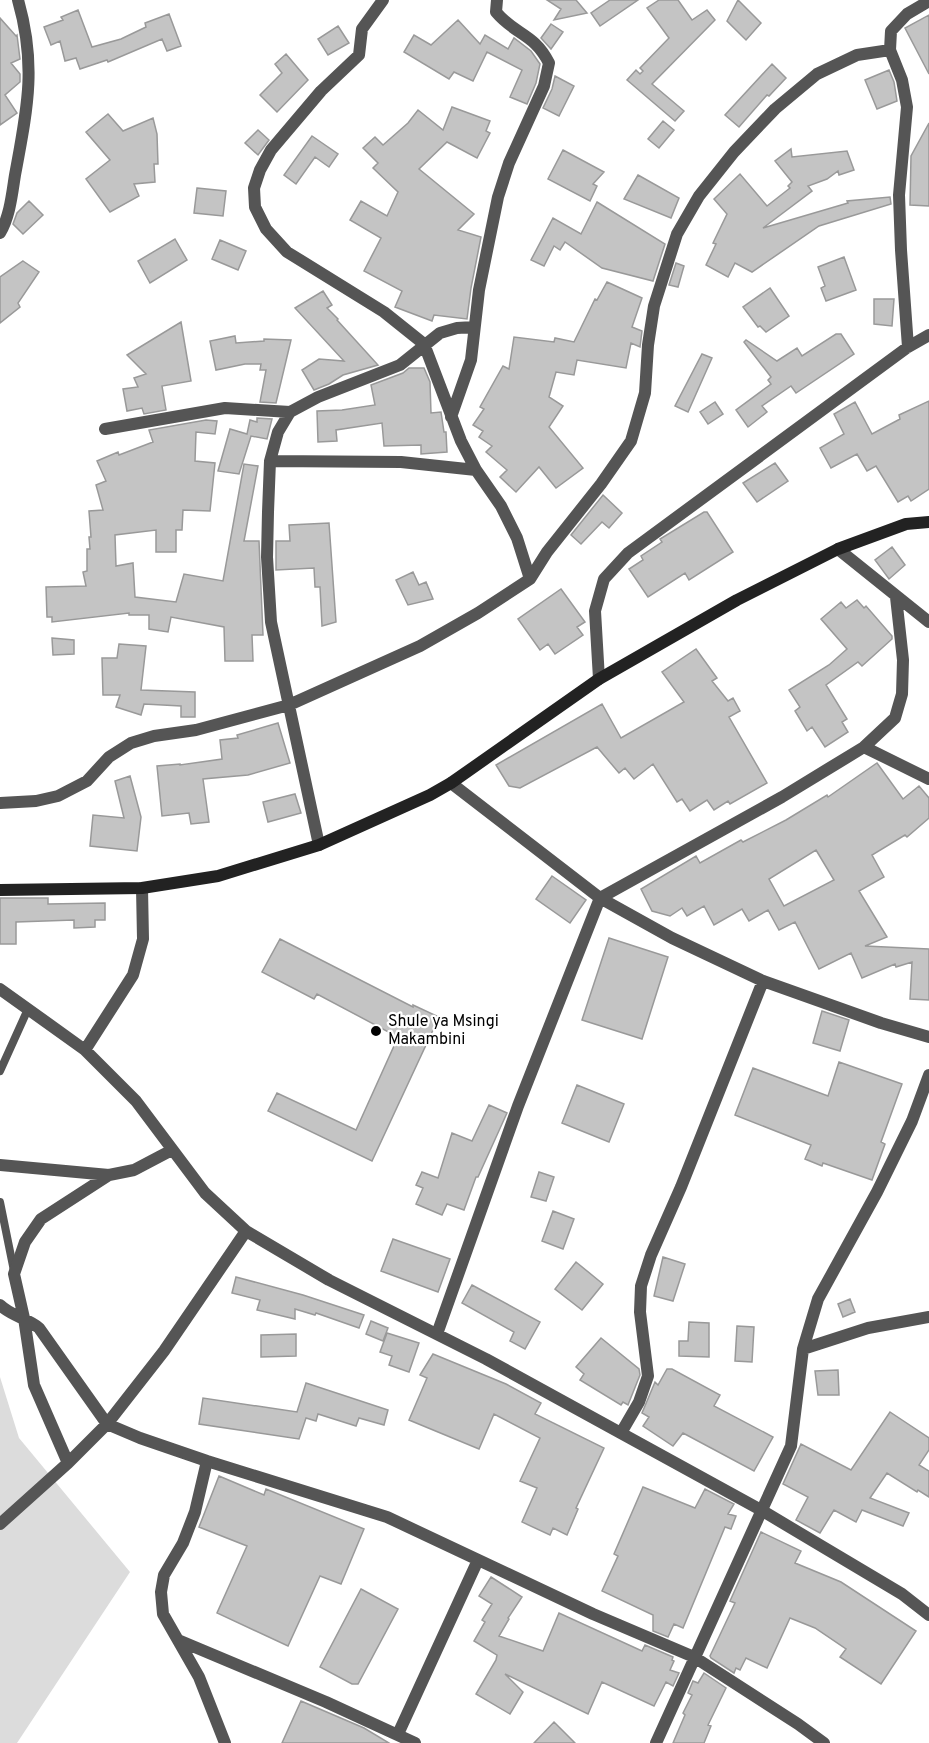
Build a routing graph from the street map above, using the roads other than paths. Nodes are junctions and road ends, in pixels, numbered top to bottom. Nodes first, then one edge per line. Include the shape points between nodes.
1 (18, 0) edge
2 (383, 0) edge
3 (496, 0) edge
4 (929, 1) edge
5 (890, 50) junction
6 (0, 233) edge
7 (474, 327) junction
8 (929, 335) edge
9 (424, 344) junction
10 (908, 348) junction
11 (290, 412) junction
12 (451, 417) junction
13 (105, 429) dead end
14 (270, 461) junction
15 (476, 470) junction
16 (929, 522) edge
17 (838, 549) junction
18 (530, 579) junction
19 (896, 597) junction
20 (929, 622) edge
21 (599, 679) junction
22 (289, 705) junction
23 (864, 747) junction
24 (929, 779) edge
25 (451, 783) junction
26 (0, 803) edge
27 (319, 845) junction
28 (142, 888) junction
29 (0, 890) edge
30 (600, 898) junction
31 (763, 981) junction
32 (0, 989) edge
33 (28, 1009) junction
34 (929, 1037) edge
35 (86, 1050) junction
36 (0, 1071) edge
37 (929, 1075) edge
38 (172, 1150) junction
39 (0, 1165) edge
40 (109, 1175) junction
41 (0, 1202) edge
42 (246, 1231) junction
43 (14, 1274) junction
44 (0, 1305) edge
45 (929, 1317) edge
46 (24, 1318) junction
47 (437, 1334) junction
48 (803, 1349) junction
49 (107, 1424) junction
50 (621, 1432) junction
51 (207, 1461) junction
52 (68, 1463) junction
53 (761, 1510) junction
54 (0, 1524) edge
55 (478, 1560) junction
56 (929, 1615) edge
57 (178, 1640) junction
58 (694, 1657) junction
59 (398, 1734) junction
60 (225, 1743) edge
61 (414, 1743) edge
62 (656, 1743) edge
63 (824, 1743) edge

1 - 6 street via 30,76 11,202
2 - 9 street via 362,29 358,55 271,150 254,188 255,207 266,229 287,252 384,312
3 - 7 street via 496,12 506,24 535,41 549,63 544,86 498,197
4 - 5 street via 907,14 891,31
5 - 10 street via 908,107 899,195
5 - 18 street via 856,55 817,74 734,152 699,196 677,234 654,306 645,393 631,441
7 - 9 street via 440,333
7 - 12 street via 471,360
8 - 10 street
9 - 11 street via 399,365
9 - 12 street
10 - 21 street via 628,553 604,579 596,611
11 - 13 street via 225,408
11 - 14 street via 278,432
12 - 15 street
14 - 15 street via 401,462
14 - 22 street via 267,558 271,622
15 - 18 street via 517,538
16 - 17 street via 906,524
17 - 19 street
17 - 21 street via 737,600
18 - 22 street via 420,646
19 - 20 street
19 - 23 street via 903,694 895,718
21 - 25 street
22 - 26 street via 131,743 109,757 87,781 58,796
22 - 27 street
23 - 24 street
23 - 30 street
25 - 27 street
25 - 30 street
27 - 28 street via 218,876
28 - 29 street
28 - 35 street via 143,939 133,975
30 - 31 street
30 - 47 street via 518,1106
31 - 34 street
31 - 50 street via 640,1286 648,1376 639,1402
32 - 33 street
33 - 35 street
33 - 36 lane
35 - 38 street via 136,1101
37 - 48 street via 912,1121 877,1192 818,1299
38 - 40 street via 134,1170
38 - 42 street via 205,1193
39 - 40 street
40 - 43 street via 41,1219 25,1242
41 - 43 lane
42 - 47 street via 329,1280
42 - 49 street via 164,1351
43 - 46 street
44 - 46 street via 8,1313
45 - 48 street via 868,1328
46 - 49 street via 39,1328
46 - 52 street via 36,1392
47 - 50 street
48 - 53 street via 791,1446
49 - 51 street
49 - 52 street
50 - 53 street
51 - 55 street via 387,1517
51 - 57 street via 195,1512 164,1575 161,1592 163,1614
52 - 54 street
53 - 56 street via 902,1594
53 - 58 street
55 - 58 street
55 - 59 street
57 - 59 street
57 - 60 street via 200,1677
58 - 62 street
58 - 63 street
59 - 61 street

